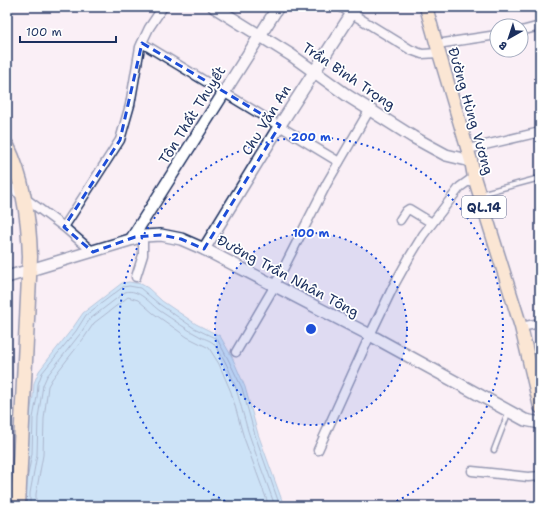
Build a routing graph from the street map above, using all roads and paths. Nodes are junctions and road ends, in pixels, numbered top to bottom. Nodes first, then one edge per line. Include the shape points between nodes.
1 (163, 7) edge
2 (214, 7) edge
3 (278, 7) edge
4 (341, 7) edge
5 (426, 7) edge
6 (354, 10) edge
7 (540, 26) edge
8 (529, 29) edge
9 (260, 36) junction
10 (489, 37) edge
11 (142, 43) junction
12 (438, 49) junction
13 (315, 71) junction
14 (223, 93) junction
15 (370, 109) junction
16 (280, 125) junction
17 (540, 132) edge
18 (7, 146) edge
19 (468, 149) junction
20 (471, 161) junction
21 (339, 162) junction
22 (474, 178) junction
23 (536, 179) dead end
24 (7, 186) edge
25 (480, 194) junction
26 (24, 197) junction
27 (400, 220) dead end
28 (432, 223) junction
29 (64, 227) junction
30 (138, 237) junction
31 (204, 249) junction
32 (93, 252) junction
33 (30, 271) junction
34 (7, 277) edge
35 (136, 277) dead end
36 (274, 286) junction
37 (540, 323) edge
38 (521, 327) junction
39 (370, 335) junction
40 (236, 352) dead end
41 (540, 407) edge
42 (509, 411) junction
43 (540, 423) edge
44 (318, 450) dead end
45 (494, 450) dead end
46 (472, 471) dead end
47 (540, 476) edge
48 (18, 506) edge

1 - 11 street
2 - 9 street, Trần Bình Trọng
3 - 9 street, Tôn Thất Thuyết
4 - 6 street
5 - 12 main road, Đường Hùng Vương / QL.14
6 - 12 street via 410,50 422,54
6 - 13 street, Chu Văn An
7 - 8 street
9 - 13 street, Trần Bình Trọng
9 - 14 street, Tôn Thất Thuyết
10 - 12 street
11 - 14 street
11 - 29 street via 130,105 120,140
12 - 19 main road, Đường Hùng Vương / QL.14
13 - 15 street, Trần Bình Trọng
13 - 16 street, Chu Văn An
14 - 16 street
14 - 30 street, Tôn Thất Thuyết
15 - 20 street, Trần Bình Trọng via 446,155
15 - 21 street
16 - 21 street
16 - 31 street, Chu Văn An
17 - 19 street
18 - 26 highway
19 - 20 main road, Đường Hùng Vương / QL.14
20 - 22 main road, Đường Hùng Vương / QL.14
21 - 36 street
22 - 25 main road, Đường Hùng Vương / QL.14
22 - 28 street via 460,187
23 - 25 lane
24 - 26 street
25 - 38 main road, Đường Hùng Vương / QL.14
26 - 29 street
26 - 33 highway via 29,230
27 - 28 street via 409,209
28 - 39 street via 405,265
29 - 32 street
30 - 31 street, Đường Trần Nhân Tông via 161,235 181,239
30 - 32 street, Đường Trần Nhân Tông
30 - 35 street via 143,255
31 - 36 street, Đường Trần Nhân Tông
32 - 33 street, Đường Trần Nhân Tông
33 - 34 street, Đường Trần Nhân Tông
33 - 48 highway
36 - 39 street, Đường Trần Nhân Tông
36 - 40 street
37 - 38 street
38 - 41 main road, Đường Hùng Vương / QL.14
39 - 42 street, Đường Trần Nhân Tông
39 - 44 street
42 - 43 street, Đường Trần Nhân Tông via 525,420
42 - 45 lane
46 - 47 street

